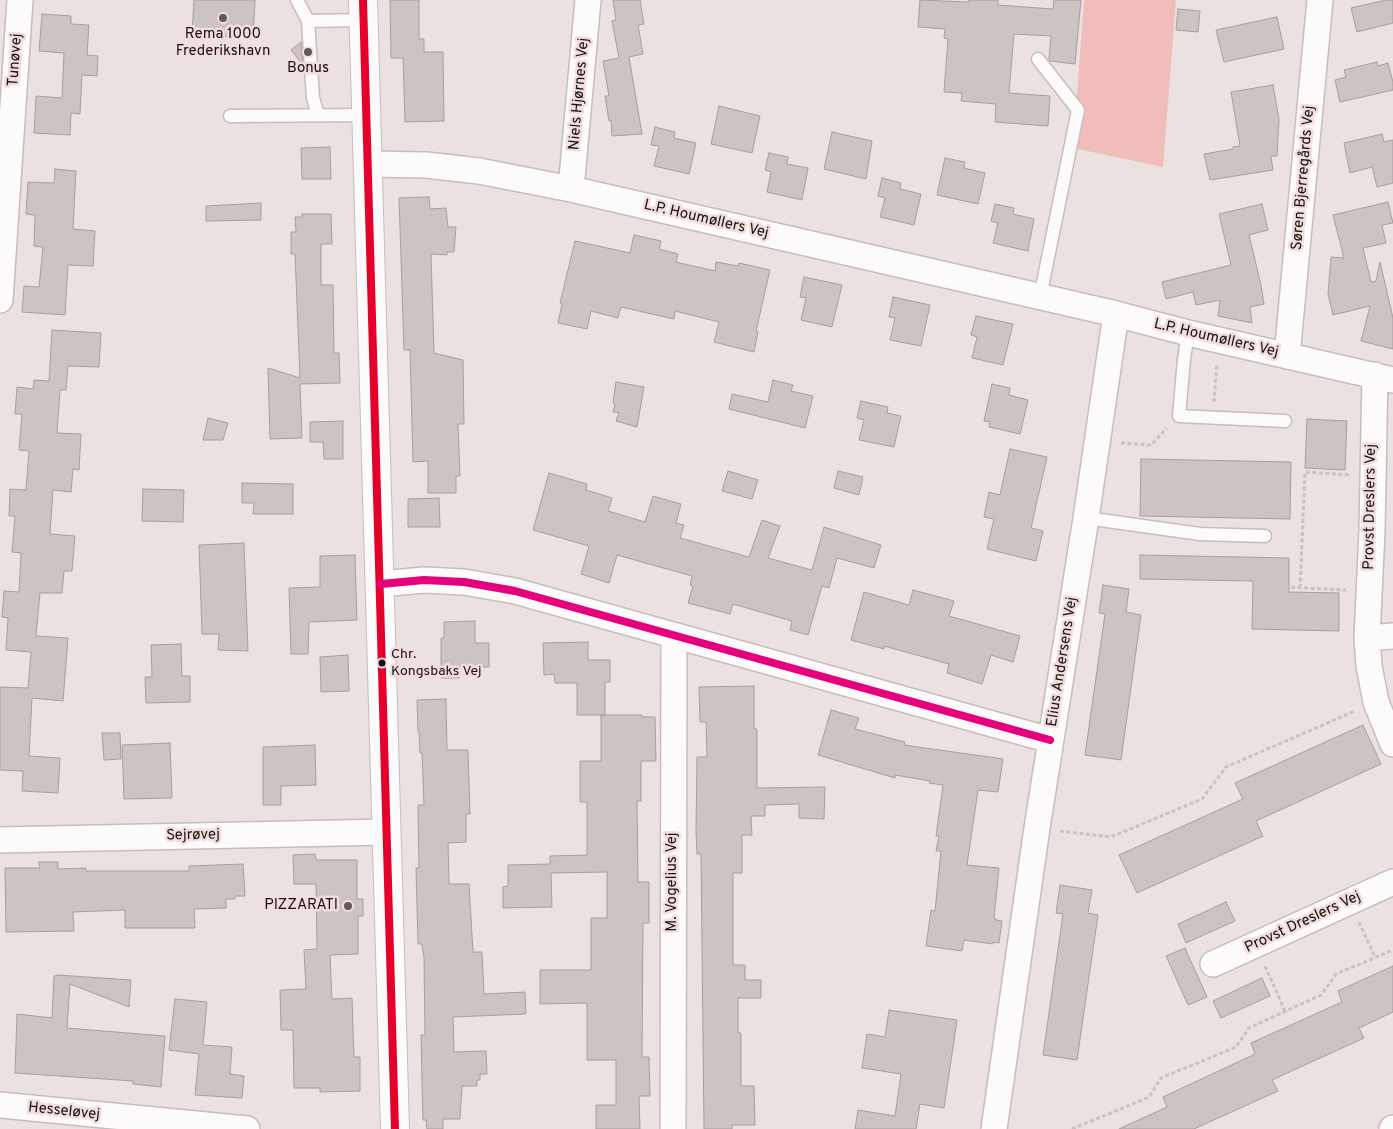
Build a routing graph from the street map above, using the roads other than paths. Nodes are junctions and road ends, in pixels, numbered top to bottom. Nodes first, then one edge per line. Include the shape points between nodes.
1 (20, 0) edge
2 (297, 0) edge
3 (588, 0) edge
4 (1320, 0) edge
5 (363, 10) edge
6 (308, 21) junction
7 (1038, 60) dead end
8 (367, 114) junction
9 (318, 115) junction
10 (230, 116) dead end
11 (369, 164) junction
12 (571, 189) junction
13 (1040, 296) junction
14 (0, 300) edge
15 (1116, 314) junction
16 (1188, 333) junction
17 (1287, 356) junction
18 (1384, 377) edge
19 (1285, 421) dead end
20 (1086, 518) junction
21 (1265, 536) dead end
22 (381, 584) junction
23 (674, 636) junction
24 (1393, 636) edge
25 (1367, 638) junction
26 (1050, 740) junction
27 (1393, 744) edge
28 (386, 832) junction
29 (0, 840) edge
30 (1393, 882) edge
31 (1213, 964) dead end
32 (0, 1105) edge
33 (247, 1129) edge
34 (395, 1129) edge
35 (673, 1129) edge
36 (994, 1129) edge

1 - 14 street, Tunøvej
2 - 6 lane
3 - 12 street, Niels Hjørnes Vej
4 - 17 street, Søren Bjerregårds Vej
5 - 6 lane
5 - 8 main road
6 - 9 lane via 313,98
7 - 13 lane via 1078,110
8 - 9 lane
8 - 11 main road
9 - 10 lane
11 - 12 street, L.P. Houmøllers Vej via 426,165 479,171
11 - 22 main road
12 - 13 street, L.P. Houmøllers Vej
13 - 15 street, L.P. Houmøllers Vej
15 - 16 street, L.P. Houmøllers Vej
15 - 20 street, Elius Andersens Vej
16 - 17 street, L.P. Houmøllers Vej
16 - 19 lane via 1179,416
17 - 18 street, L.P. Houmøllers Vej
18 - 25 street, Provst Dreslers Vej via 1372,476
20 - 21 lane via 1200,534
20 - 26 street, Elius Andersens Vej
22 - 23 street via 424,580 472,583 515,591
22 - 28 main road
23 - 26 street
23 - 35 street, M. Vogelius Vej
24 - 25 street
25 - 27 street, Provst Dreslers Vej via 1376,702
26 - 36 street, Elius Andersens Vej
28 - 29 street, Sejrøvej
28 - 34 main road
30 - 31 street, Provst Dreslers Vej
32 - 33 street, Hesseløvej

